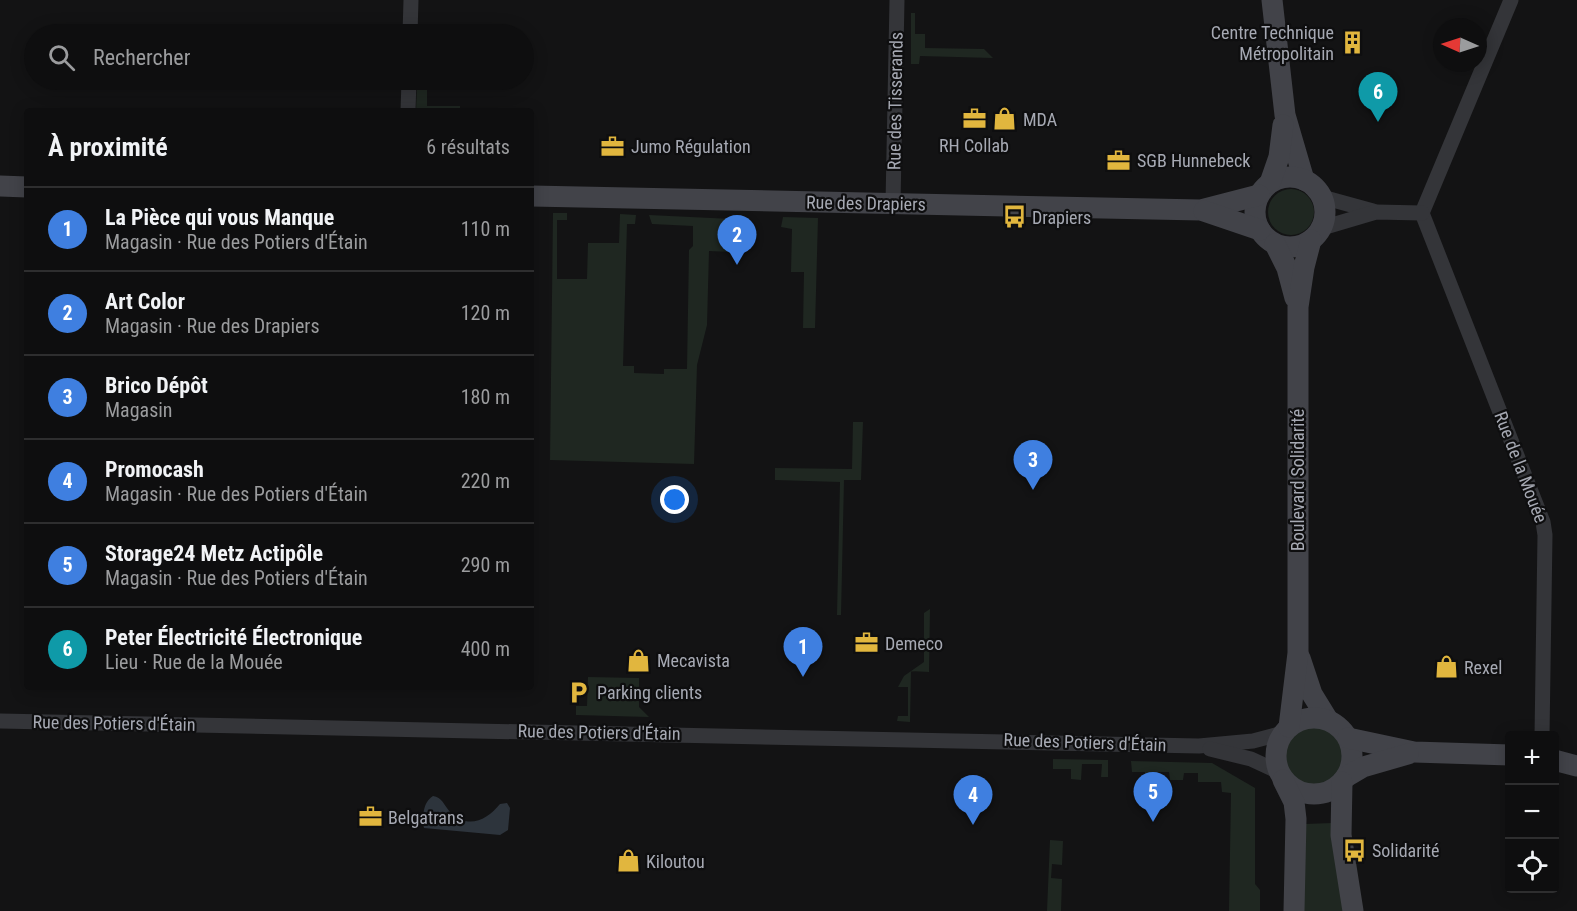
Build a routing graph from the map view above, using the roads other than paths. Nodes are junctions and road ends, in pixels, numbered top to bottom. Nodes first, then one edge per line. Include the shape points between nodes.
1 (411, 0) edge
2 (897, 0) edge
3 (1272, 0) edge
4 (1511, 0) edge
5 (410, 24) edge
6 (409, 90) edge
7 (408, 108) edge
8 (1284, 115) junction
9 (1305, 180) junction
10 (0, 186) edge
11 (24, 187) edge
12 (1264, 189) junction
13 (534, 196) edge
14 (1322, 197) junction
15 (893, 203) junction
16 (1201, 210) junction
17 (1376, 212) junction
18 (1422, 213) junction
19 (1316, 234) junction
20 (1268, 237) junction
21 (1298, 307) junction
22 (1298, 653) junction
23 (1328, 720) junction
24 (0, 721) edge
25 (1286, 730) junction
26 (1542, 731) edge
27 (1348, 738) junction
28 (1199, 746) junction
29 (1414, 752) junction
30 (1505, 754) edge
31 (1559, 761) edge
32 (1577, 766) edge
33 (1281, 774) junction
34 (1344, 779) junction
35 (1294, 911) edge
36 (1353, 911) edge

1 - 5 street
2 - 15 street, Rue des Tisserands
3 - 8 main road
4 - 18 street
6 - 7 street
8 - 9 main road
8 - 12 main road via 1279,157
9 - 12 main road via 1281,178
9 - 14 main road
10 - 11 main road
12 - 16 main road, Rue des Drapiers
12 - 20 main road via 1255,207
13 - 15 main road, Rue des Drapiers
14 - 17 street
14 - 19 main road via 1325,207
15 - 16 main road, Rue des Drapiers
16 - 20 main road, Rue des Drapiers
17 - 18 street
17 - 19 street
18 - 26 street, Rue de la Mouée via 1543,522
19 - 20 main road via 1294,247
19 - 21 main road, Boulevard Solidarité via 1304,267
20 - 21 main road, Boulevard Solidarité via 1287,268
21 - 22 main road, Boulevard Solidarité
22 - 23 main road, Boulevard Solidarité via 1312,694
22 - 25 main road, Boulevard Solidarité
23 - 25 main road via 1310,718
23 - 27 main road
24 - 28 street, Rue des Potiers d'Étain
25 - 28 street, Rue des Potiers d'Étain via 1249,741
25 - 33 main road via 1276,751
27 - 29 main road
27 - 34 main road via 1352,761
28 - 33 street, Rue des Potiers d'Étain via 1251,759
29 - 30 main road
29 - 34 main road via 1363,767
31 - 32 main road
33 - 34 main road via 1292,787 1311,794 1324,792
33 - 35 main road via 1294,802 1296,819
34 - 36 main road via 1341,835

